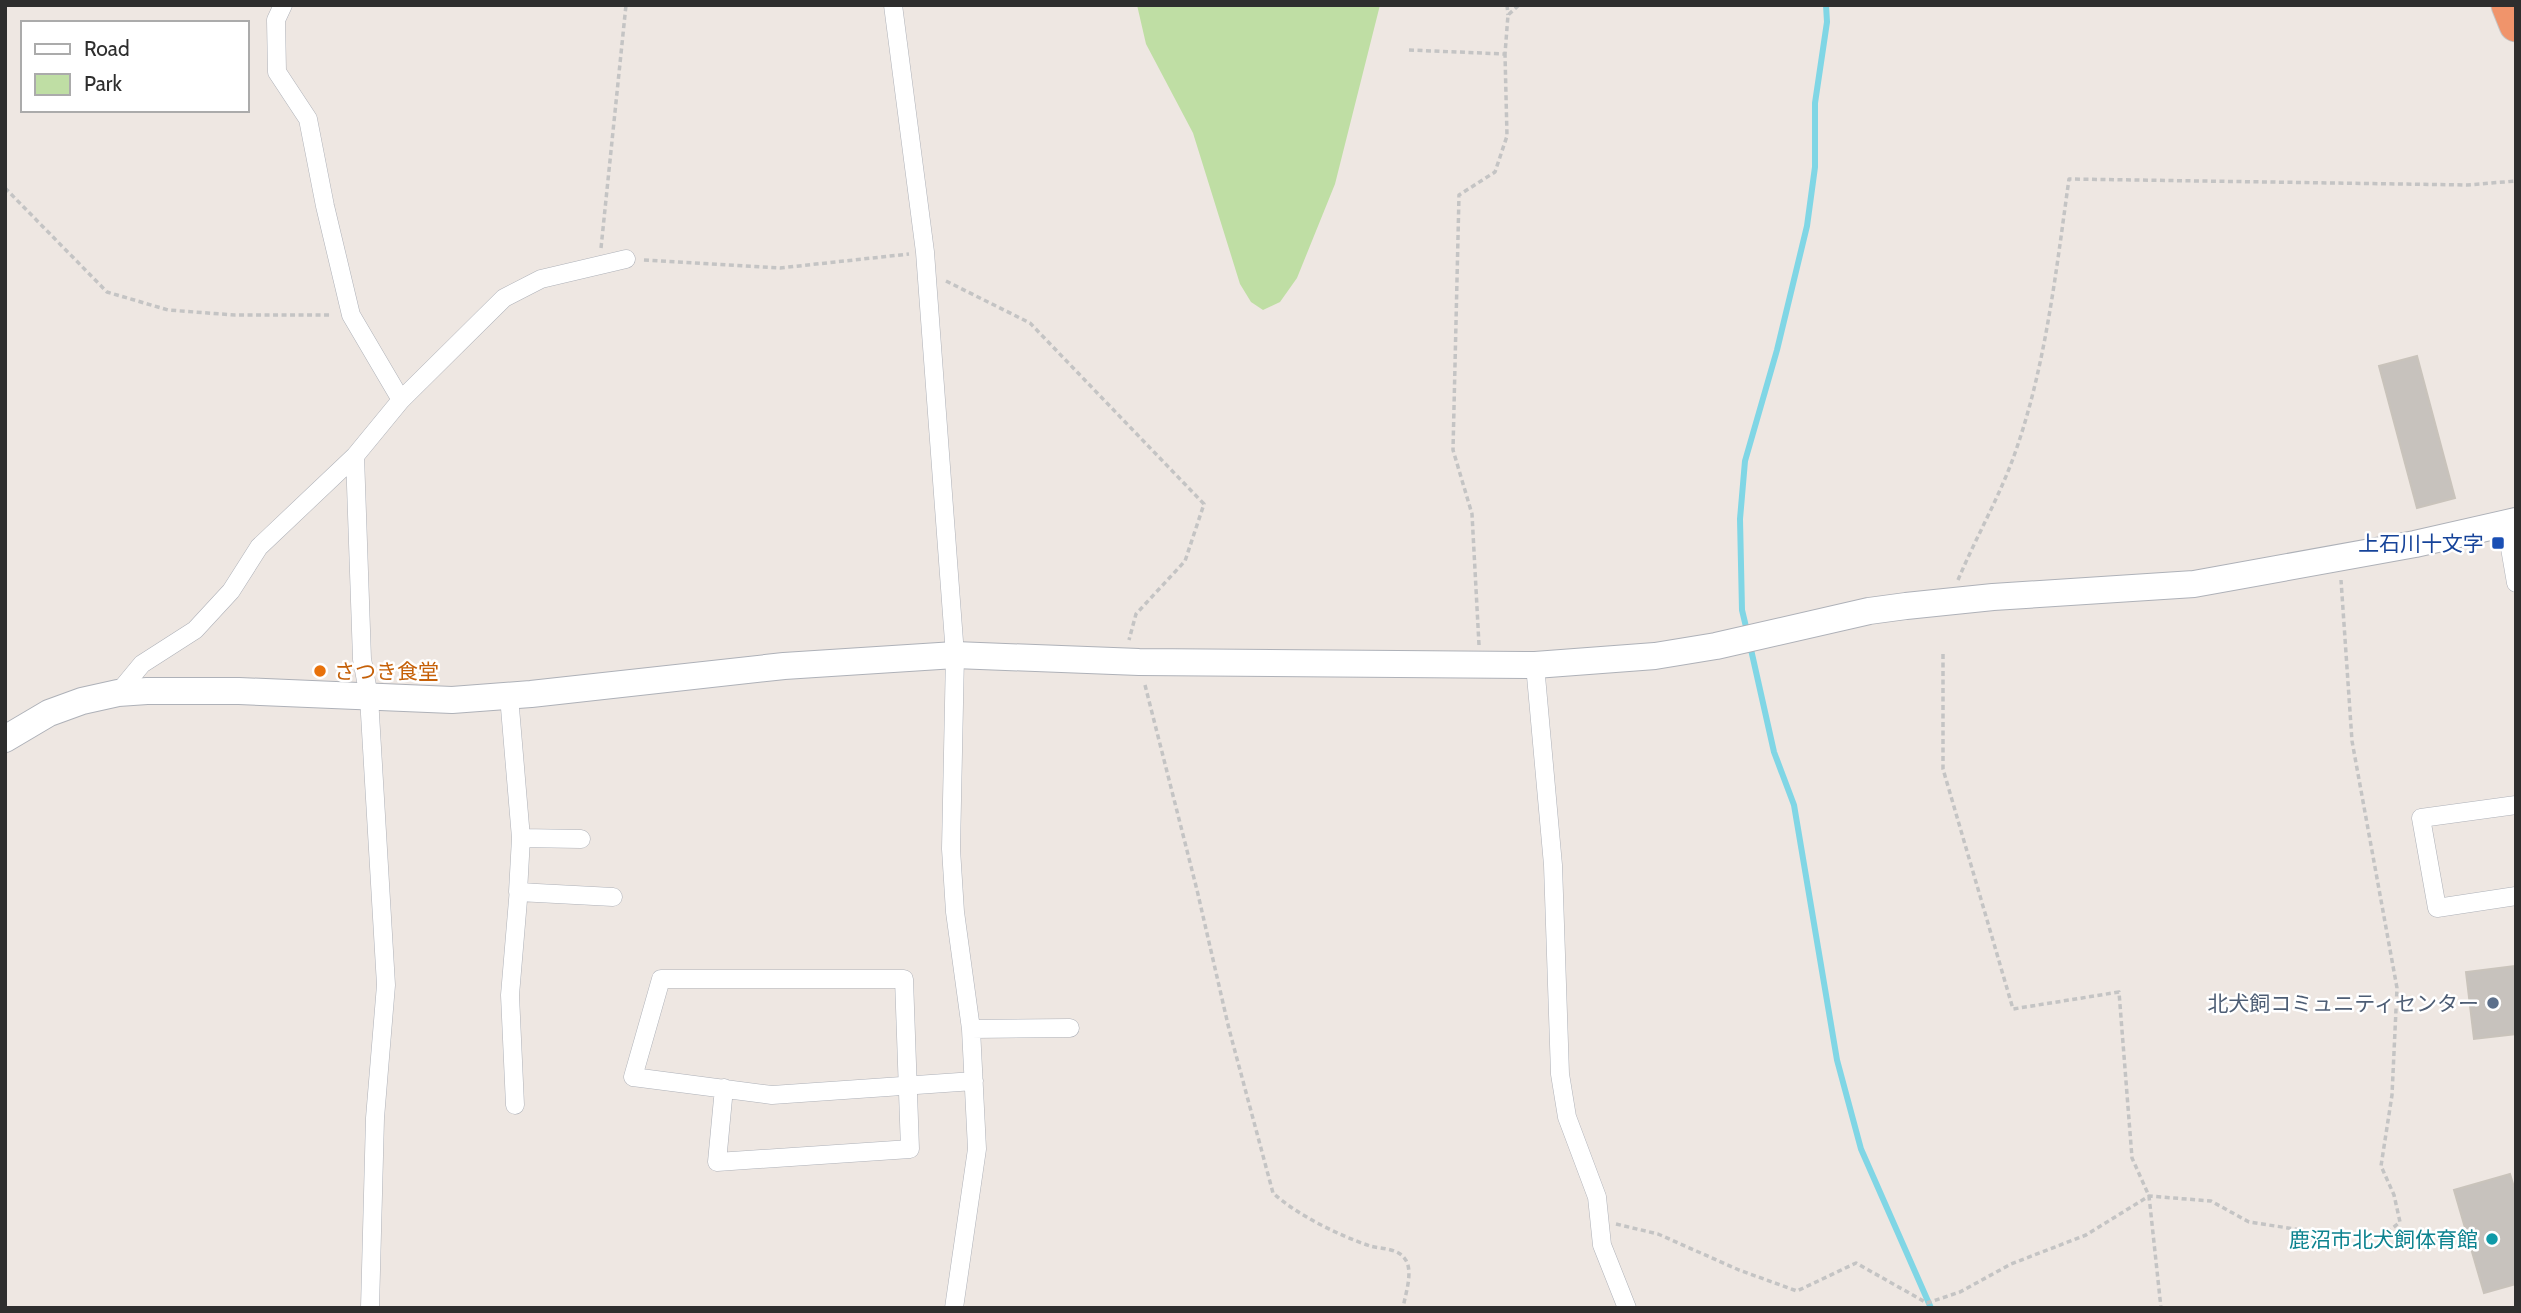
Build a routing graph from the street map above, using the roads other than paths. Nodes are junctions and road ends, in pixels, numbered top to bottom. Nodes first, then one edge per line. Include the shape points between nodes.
1 (283, 5) edge
2 (893, 5) edge
3 (2508, 5) edge
4 (2516, 25) edge
5 (626, 259) road end
6 (401, 400) junction
7 (355, 456) junction
8 (2511, 523) edge
9 (2516, 583) edge
10 (955, 655) junction
11 (1535, 665) junction
12 (117, 694) junction
13 (509, 696) junction
14 (369, 697) junction
15 (5, 739) edge
16 (2516, 805) edge
17 (521, 838) junction
18 (581, 839) dead end
19 (519, 888) junction
20 (2516, 896) edge
21 (613, 897) dead end
22 (1070, 1028) dead end
23 (971, 1029) junction
24 (974, 1081) junction
25 (908, 1085) junction
26 (724, 1088) junction
27 (515, 1105) dead end
28 (370, 1308) edge
29 (954, 1308) edge
30 (1627, 1308) edge

1 - 6 street via 276,20 277,72 308,119 351,315
2 - 10 street via 925,253
3 - 4 highway
5 - 6 street via 541,279 504,298
6 - 7 street
7 - 12 street via 259,547 231,591 195,630 142,664
7 - 14 street via 362,659
8 - 9 street
8 - 11 street via 2194,584 1949,601 1869,611 1656,656
10 - 11 street via 1131,662
10 - 13 street via 797,665
10 - 23 street via 951,849
11 - 30 street via 1553,865 1560,1074 1567,1117 1597,1197 1602,1245
12 - 14 street via 178,690
12 - 15 street via 49,713
13 - 14 street
13 - 17 street
14 - 28 street via 386,985 375,1118
16 - 20 street via 2421,818 2437,908
17 - 18 street
17 - 19 street
19 - 21 street via 518,892
19 - 27 street via 510,995
22 - 23 street
23 - 24 street
24 - 25 street
24 - 29 street via 976,1149
25 - 26 street via 772,1095
25 - 26 street via 910,1149 717,1162
25 - 26 street via 904,979 661,979 633,1077

